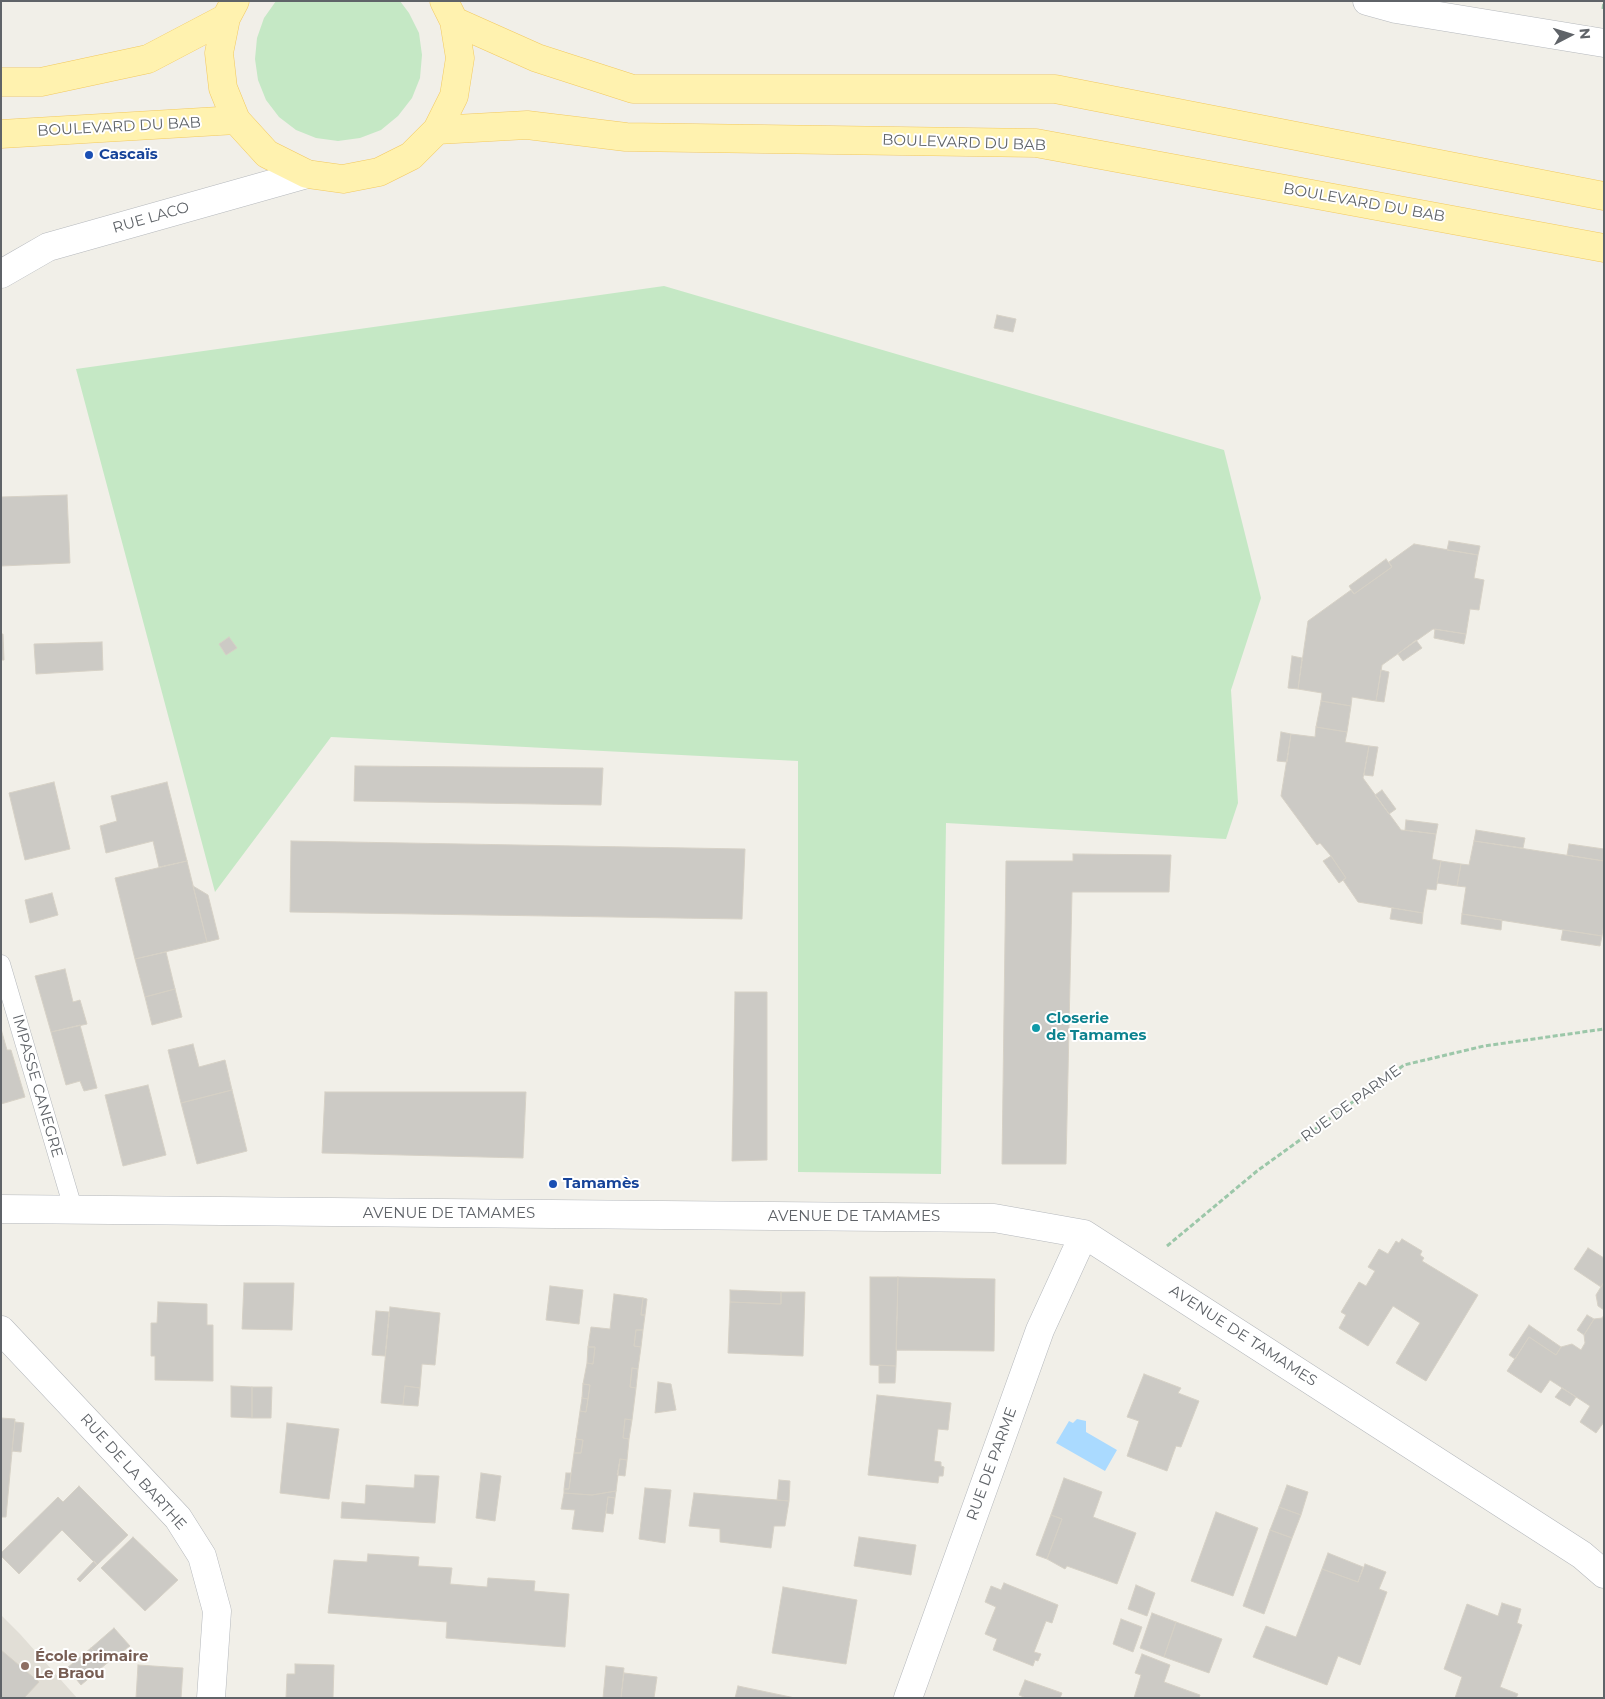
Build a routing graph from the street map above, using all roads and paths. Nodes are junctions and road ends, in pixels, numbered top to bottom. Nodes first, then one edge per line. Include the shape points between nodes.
1 (1367, 1) edge
2 (231, 10) edge
3 (449, 11) edge
4 (1604, 43) edge
5 (1, 82) edge
6 (236, 120) junction
7 (437, 130) junction
8 (1, 134) edge
9 (307, 174) junction
10 (1604, 196) edge
11 (1604, 248) edge
12 (1, 274) edge
13 (1, 964) edge
14 (1604, 1029) edge
15 (73, 1208) junction
16 (1, 1209) edge
17 (1084, 1234) junction
18 (1139, 1268) junction
19 (1, 1330) edge
20 (1604, 1574) edge
21 (211, 1698) edge
22 (908, 1698) edge

1 - 4 street via 1396,9
2 - 5 main road via 148,59 42,82
2 - 6 main road via 219,53 223,88
3 - 7 main road via 460,58 454,96
3 - 10 main road via 537,58 632,89 1055,89
6 - 8 main road, BOULEVARD DU BAB
6 - 9 main road via 267,154
7 - 9 main road via 411,156 379,172 343,179
7 - 11 main road, BOULEVARD DU BAB via 528,125 626,136 1036,143
9 - 12 street, RUE LACO via 48,247
13 - 15 lane, IMPASSE CANEGRE
14 - 18 path, RUE DE PARME via 1484,1046 1404,1065 1257,1171
15 - 16 street, AVENUE DE TAMAMES
15 - 17 street, AVENUE DE TAMAMES via 994,1218
17 - 18 street, AVENUE DE TAMAMES
17 - 22 street, RUE DE PARME via 1040,1330
18 - 20 street, AVENUE DE TAMAMES via 1582,1556
19 - 21 street, RUE DE LA BARTHE via 178,1518 202,1556 217,1611

